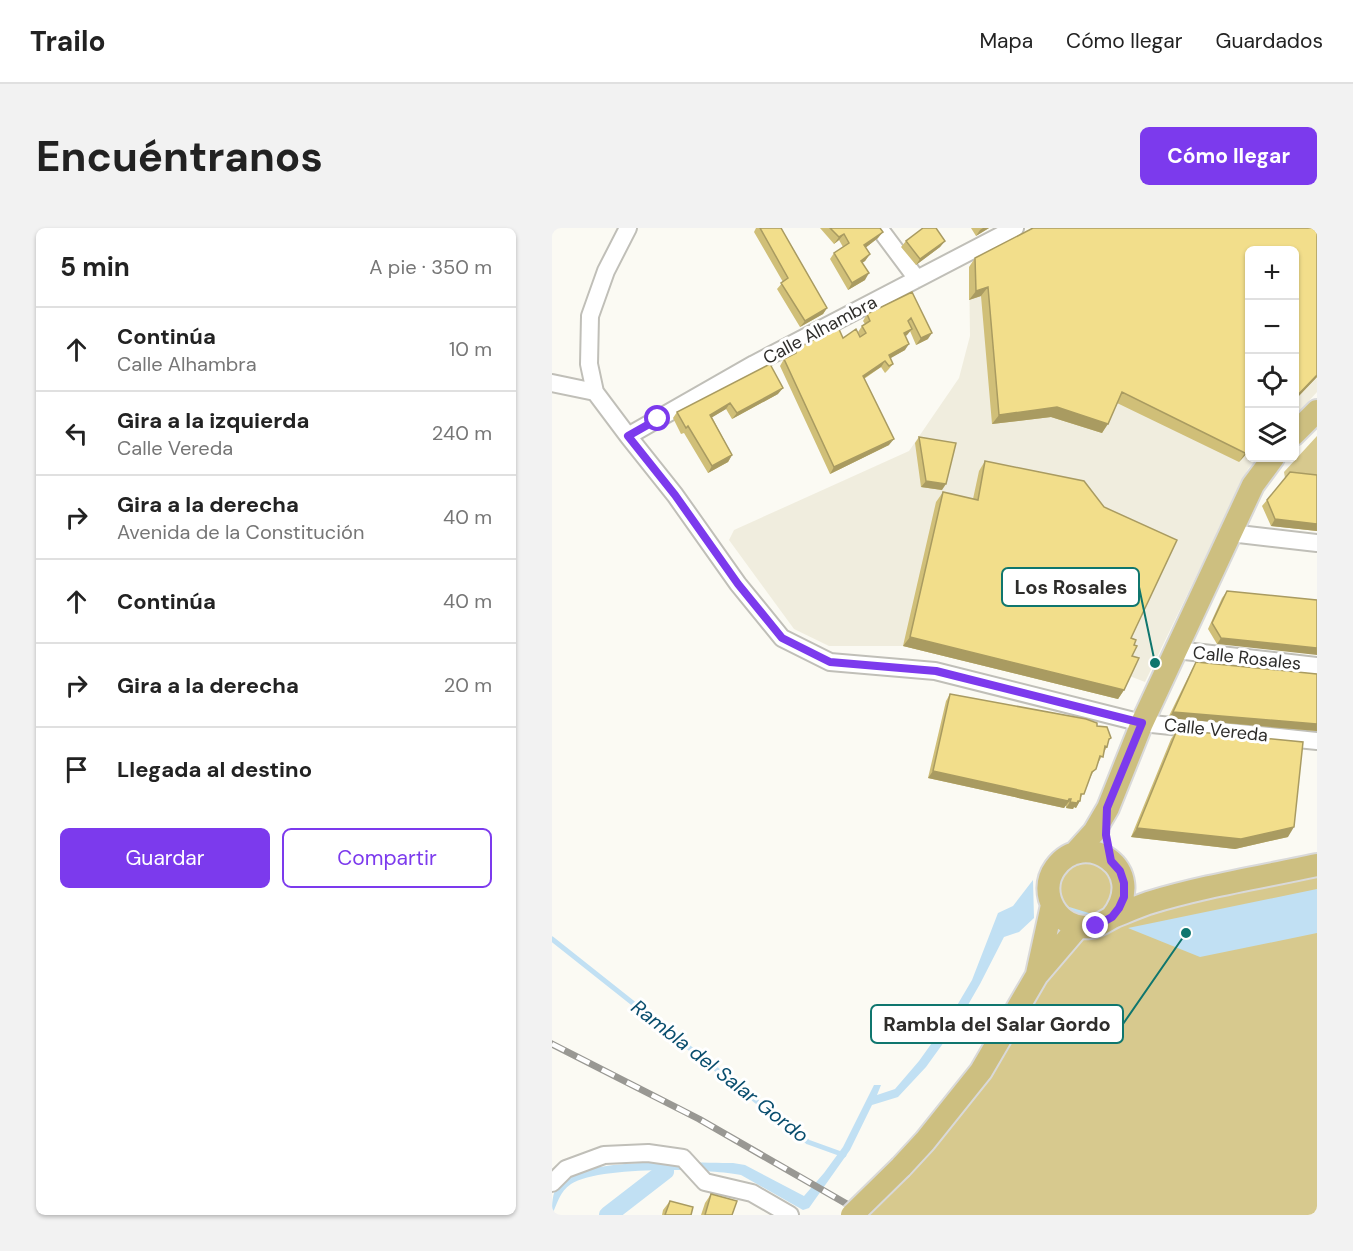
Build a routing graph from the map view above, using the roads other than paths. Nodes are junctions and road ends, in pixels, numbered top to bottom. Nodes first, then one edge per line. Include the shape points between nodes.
1 (628, 228) edge
2 (879, 228) edge
3 (1016, 228) edge
4 (917, 279) junction
5 (552, 383) edge
6 (595, 392) junction
7 (628, 436) junction
8 (1270, 462) edge
9 (1230, 533) junction
10 (1317, 543) edge
11 (1176, 650) junction
12 (1317, 666) edge
13 (1142, 723) junction
14 (1317, 741) edge
15 (1107, 808) junction
16 (1061, 857) junction
17 (1317, 865) edge
18 (1117, 869) junction
19 (1183, 893) junction
20 (1052, 905) junction
21 (1112, 917) junction
22 (1078, 927) junction
23 (1037, 975) junction
24 (552, 1183) edge
25 (790, 1215) edge
26 (852, 1215) edge

1 - 6 street, Calle Vereda via 606,271 590,316 589,364
2 - 4 street
3 - 4 street, Calle Alhambra
4 - 7 street, Calle Alhambra via 754,364
5 - 6 street
6 - 7 street, Calle Vereda
7 - 13 street, Calle Vereda via 782,638 830,662 936,671
8 - 9 main road via 1253,485
9 - 10 street
9 - 11 main road
11 - 12 street, Calle Rosales
11 - 13 main road
13 - 14 street, Calle Vereda
13 - 15 main road
15 - 16 main road via 1094,832
15 - 18 main road via 1106,835
16 - 18 main road via 1088,851 1100,854
16 - 20 main road via 1049,881
17 - 19 main road
18 - 19 main road via 1140,886
18 - 21 main road via 1124,897
19 - 21 main road
20 - 22 main road via 1058,915
20 - 23 main road
21 - 22 main road via 1096,926
22 - 23 main road
23 - 26 main road, bridge via 981,1071 925,1141
24 - 25 street via 566,1169 604,1155 648,1153 683,1158 705,1182 752,1193

